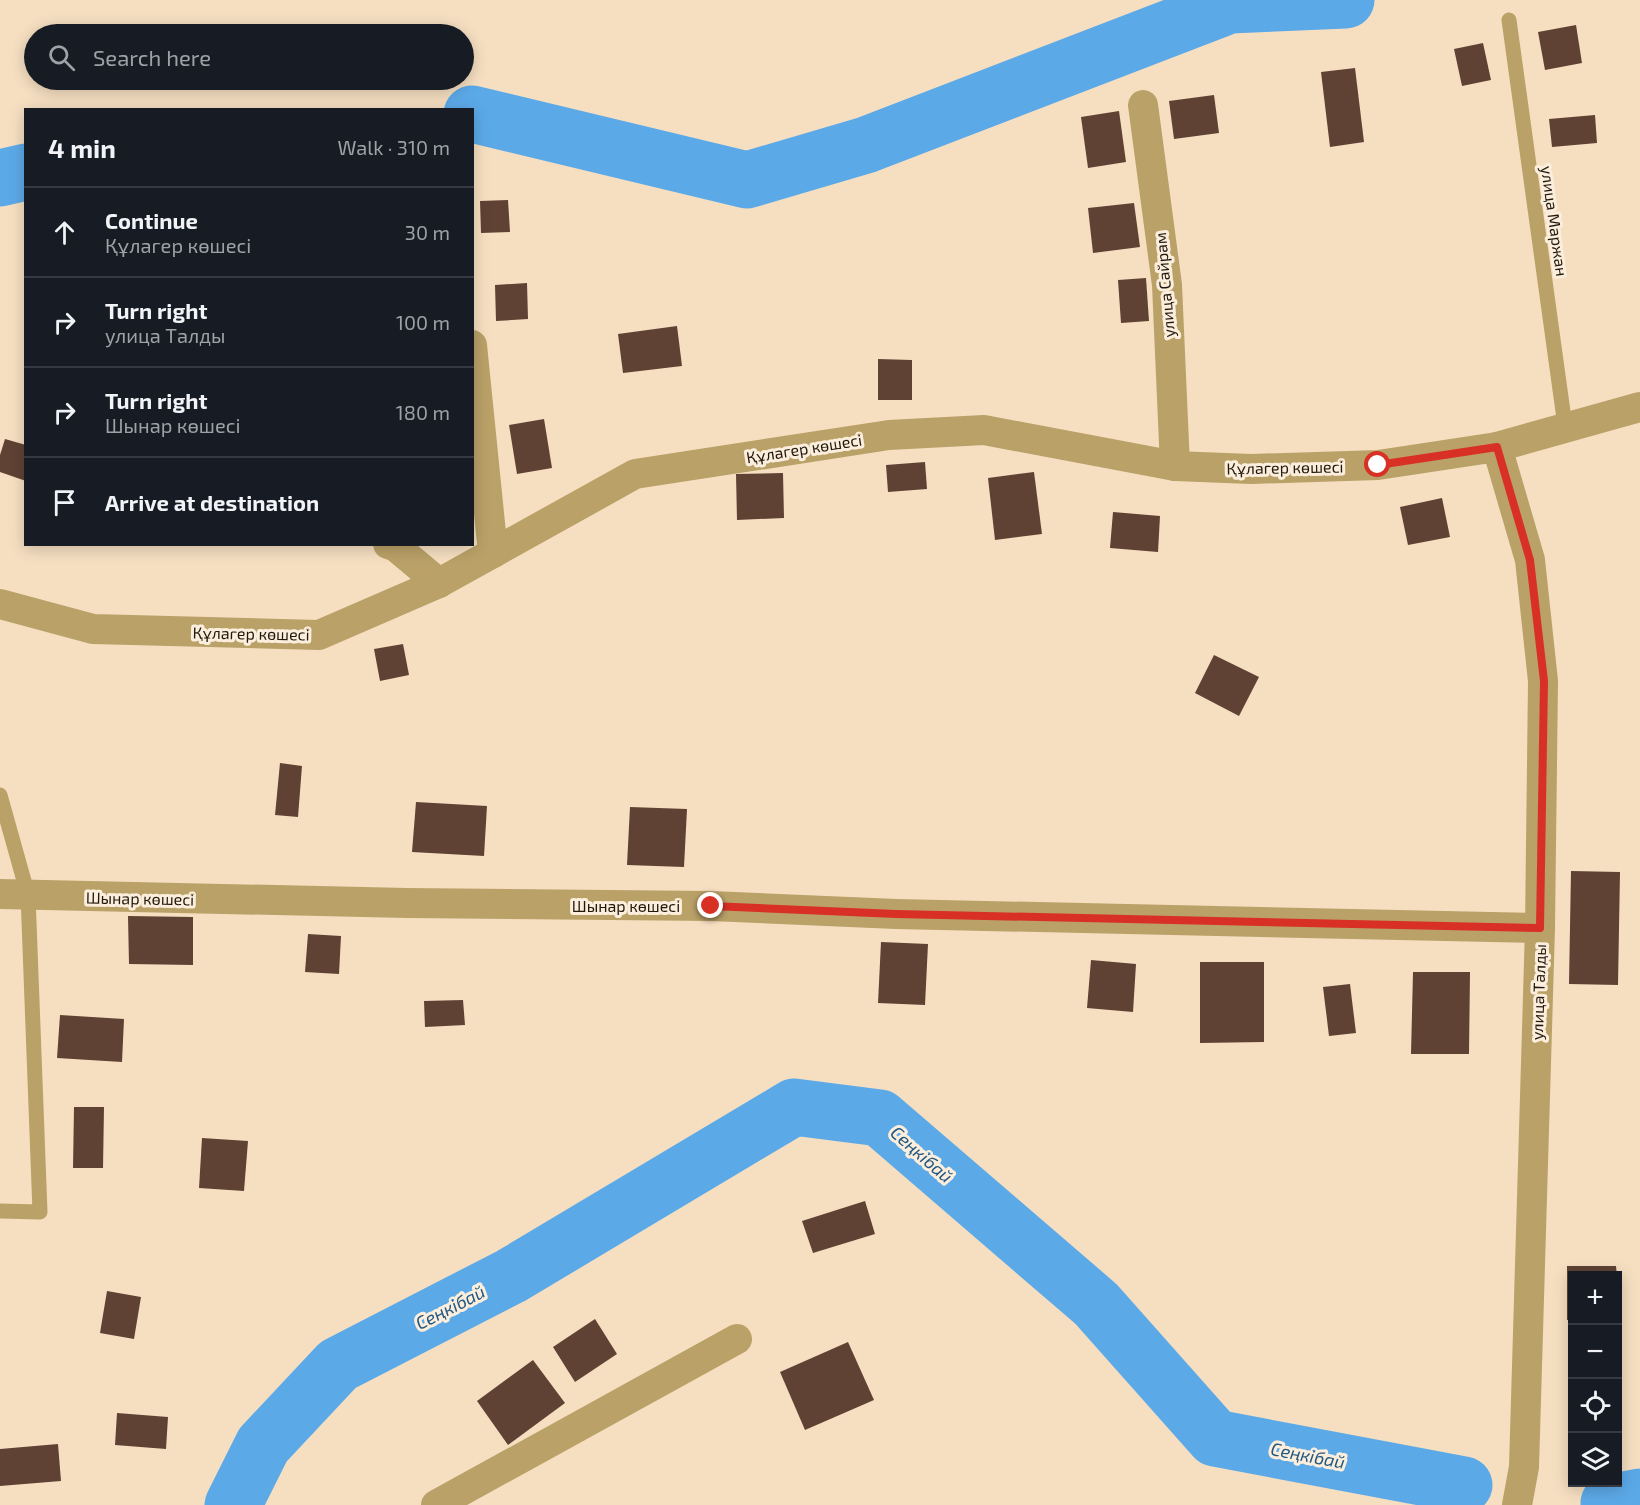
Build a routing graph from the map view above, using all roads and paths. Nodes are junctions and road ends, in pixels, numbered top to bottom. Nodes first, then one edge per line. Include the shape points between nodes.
1 (1509, 20) dead end
2 (1143, 105) dead end
3 (474, 365) edge
4 (1640, 406) edge
5 (1565, 426) junction
6 (1497, 447) junction
7 (1175, 466) junction
8 (393, 546) edge
9 (493, 553) junction
10 (439, 583) junction
11 (0, 604) edge
12 (0, 795) edge
13 (14, 895) edge
14 (1540, 928) junction
15 (0, 1211) edge
16 (737, 1339) dead end
17 (436, 1505) edge
18 (1517, 1505) edge

1 - 5 lane, улица Маржан
2 - 7 street, улица Сайрам via 1167,285
3 - 9 street
4 - 5 street, Құлагер көшесі
5 - 6 street, Құлагер көшесі
6 - 7 street, Құлагер көшесі via 1378,465 1251,469
6 - 14 street, улица Талды via 1530,560 1544,681
7 - 9 street, Құлагер көшесі via 984,430 889,435 634,474
8 - 10 street
9 - 10 street, Құлагер көшесі
10 - 11 street, Құлагер көшесі via 319,635 93,629
12 - 13 lane
13 - 14 street, Шынар көшесі via 711,906 896,914
13 - 15 lane via 40,1212
14 - 18 street, улица Талды via 1524,1467
16 - 17 street

